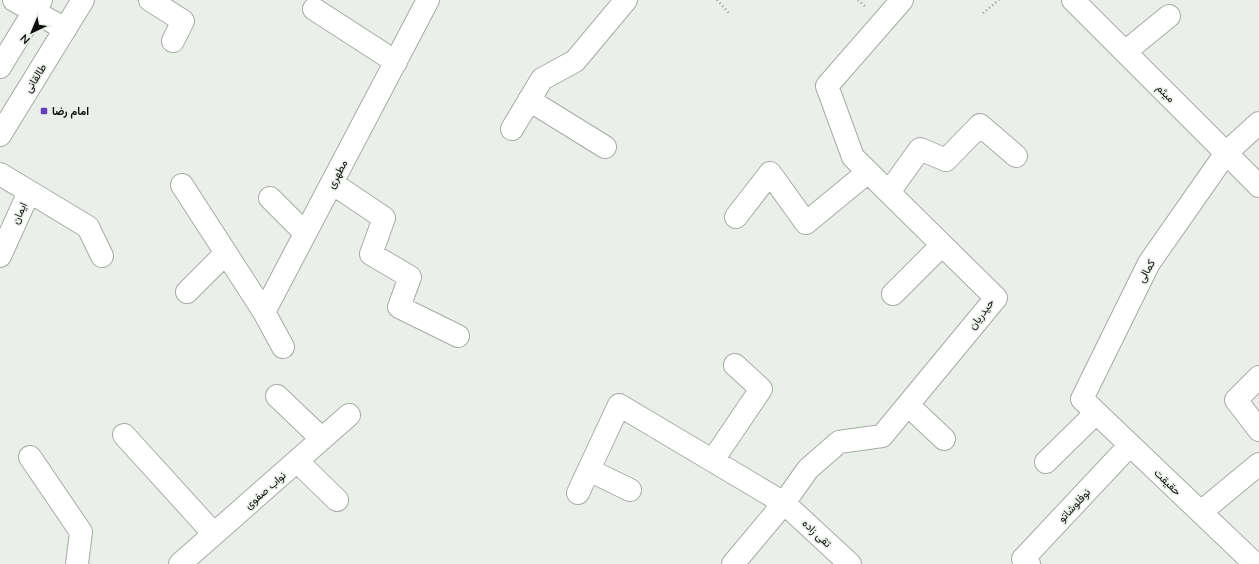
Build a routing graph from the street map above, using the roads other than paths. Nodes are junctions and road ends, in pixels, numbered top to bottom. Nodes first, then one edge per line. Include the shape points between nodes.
1 (14, 0) edge
2 (82, 0) edge
3 (150, 0) edge
4 (428, 0) edge
5 (626, 0) edge
6 (902, 0) edge
7 (1073, 0) edge
8 (37, 6) edge
9 (314, 9) dead end
10 (1169, 16) dead end
11 (65, 29) junction
12 (173, 41) dead end
13 (1125, 52) junction
14 (396, 62) junction
15 (0, 63) edge
16 (529, 100) junction
17 (1259, 123) edge
18 (512, 129) dead end
19 (0, 135) edge
20 (605, 147) dead end
21 (1226, 153) junction
22 (1016, 156) dead end
23 (868, 172) junction
24 (0, 174) edge
25 (332, 183) junction
26 (182, 185) dead end
27 (1259, 186) edge
28 (29, 192) junction
29 (889, 192) junction
30 (270, 198) dead end
31 (736, 217) dead end
32 (305, 233) junction
33 (942, 245) junction
34 (226, 253) junction
35 (0, 256) edge
36 (102, 256) dead end
37 (187, 292) dead end
38 (893, 294) dead end
39 (264, 312) junction
40 (458, 336) dead end
41 (283, 347) dead end
42 (735, 365) dead end
43 (1259, 377) edge
44 (277, 396) dead end
45 (908, 404) junction
46 (1089, 406) junction
47 (349, 415) dead end
48 (1259, 430) edge
49 (124, 435) dead end
50 (322, 439) junction
51 (944, 439) dead end
52 (1130, 445) junction
53 (30, 457) dead end
54 (713, 460) junction
55 (297, 461) junction
56 (1046, 462) dead end
57 (1259, 464) edge
58 (589, 470) junction
59 (630, 490) dead end
60 (578, 493) dead end
61 (337, 500) dead end
62 (784, 503) junction
63 (1201, 512) junction
64 (214, 534) junction
65 (77, 564) edge
66 (180, 564) edge
67 (733, 564) edge
68 (850, 564) edge
69 (1029, 564) edge
70 (1255, 564) edge

1 - 8 street
2 - 11 street, طالقانی
3 - 12 street via 183,21
4 - 14 street, مطهری
5 - 16 street via 575,61 542,79
6 - 23 street, حیدریان via 827,86 853,157
7 - 13 street, میثم
8 - 11 street
8 - 15 street
9 - 14 street
10 - 13 street
11 - 19 street, طالقانی
13 - 21 street, میثم
14 - 25 street, مطهری
16 - 18 street
16 - 20 street
17 - 21 street, کمالی
21 - 27 street, میثم
21 - 46 street, کمالی via 1149,263
22 - 29 street via 980,124 946,160 920,149
23 - 29 street, حیدریان
23 - 31 street via 806,223 770,173
24 - 28 street
25 - 32 street, مطهری
25 - 40 street via 384,218 371,254 410,277 399,307
26 - 34 street
28 - 35 street, ایمان
28 - 36 street via 88,227
29 - 33 street, حیدریان
30 - 32 street
32 - 39 street, مطهری
33 - 38 street
33 - 45 street, حیدریان via 996,298
34 - 37 street
34 - 39 street
39 - 41 street
42 - 54 street via 760,389
43 - 48 street via 1236,400
44 - 50 street
45 - 51 street
45 - 62 street, حیدریان via 882,436 839,442 808,469
46 - 52 street, حقیقت
46 - 56 street, کمالی
47 - 50 street, نواب صفوی
49 - 64 street
50 - 55 street, نواب صفوی
52 - 63 street, حقیقت
52 - 69 street, نوفلوشاتو via 1023,559
53 - 65 street via 81,532
54 - 58 street, تقی زاده via 619,405
54 - 62 street, تقی زاده
55 - 61 street
55 - 64 street, نواب صفوی
57 - 63 street
58 - 59 street
58 - 60 street
62 - 67 street, حیدریان
62 - 68 street, تقی زاده
63 - 70 street, حقیقت
64 - 66 street, نواب صفوی

